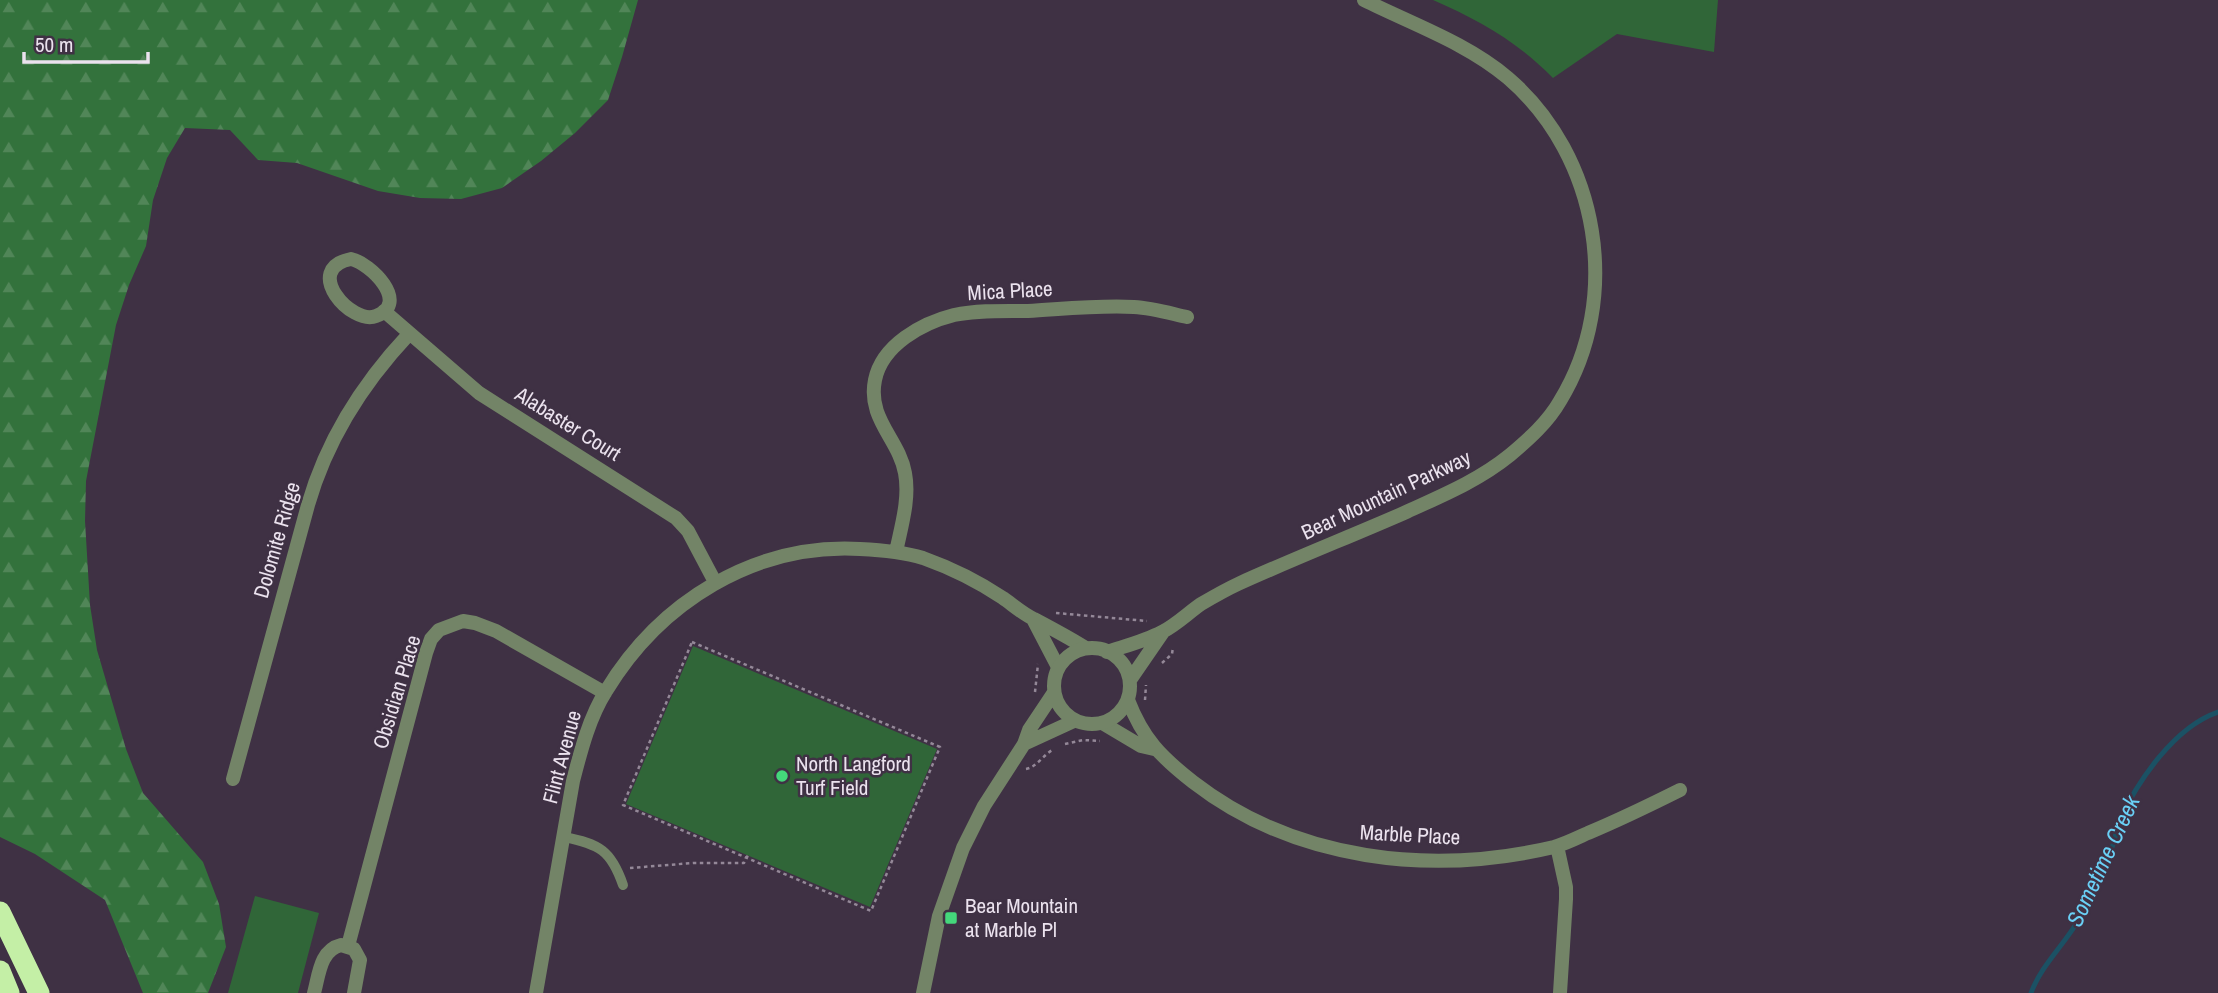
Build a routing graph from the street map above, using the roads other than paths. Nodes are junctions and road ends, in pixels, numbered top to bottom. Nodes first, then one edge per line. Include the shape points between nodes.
1 (1364, 0) edge
2 (384, 311) junction
3 (1187, 317) dead end
4 (409, 334) junction
5 (896, 552) junction
6 (715, 582) junction
7 (1033, 619) junction
8 (1163, 632) junction
9 (1084, 648) junction
10 (1107, 652) junction
11 (1058, 667) junction
12 (1130, 680) junction
13 (605, 693) junction
14 (1053, 695) junction
15 (1128, 700) junction
16 (1074, 721) junction
17 (1104, 724) junction
18 (1024, 744) junction
19 (1154, 749) junction
20 (233, 779) dead end
21 (1680, 790) dead end
22 (564, 837) junction
23 (1557, 846) junction
24 (623, 885) dead end
25 (0, 912) edge
26 (348, 946) junction
27 (0, 971) edge
28 (9, 993) edge
29 (39, 993) edge
30 (314, 993) edge
31 (354, 993) edge
32 (536, 993) edge
33 (923, 993) edge
34 (1560, 993) edge

1 - 8 street, Bear Mountain Parkway via 1486,61 1548,122 1579,180 1595,246 1594,309 1586,345 1560,402 1544,422 1481,476 1239,584
2 - 2 street via 389,302 384,283 360,261 351,259 335,266 330,274 332,292 365,318
2 - 4 street, Alabaster Court
3 - 5 street, Mica Place via 1132,307 972,312 934,322 899,342 875,378 874,400 906,477
4 - 6 street, Alabaster Court via 480,393 676,518
4 - 20 street, Dolomite Ridge via 370,377 322,461
5 - 6 street, Flint Avenue via 850,548 802,552
5 - 7 street, Flint Avenue via 979,584
6 - 13 street, Flint Avenue via 651,630
7 - 9 street, Flint Avenue
7 - 11 street, Flint Avenue
8 - 10 street, Bear Mountain Parkway
8 - 12 street, Bear Mountain Parkway
9 - 10 street
9 - 11 street
10 - 12 street via 1117,657
11 - 14 street
12 - 15 street
13 - 22 street, Flint Avenue via 581,750
13 - 26 street, Obsidian Place via 487,627 463,621 439,630 426,653
14 - 16 street
14 - 18 street
15 - 17 street
15 - 19 street, Marble Place
16 - 17 street
16 - 18 street
17 - 19 street, Marble Place
18 - 33 street via 963,848 939,916
19 - 23 street, Marble Place via 1234,809 1290,835 1346,852 1440,862
21 - 23 street, Marble Place
22 - 24 lane via 601,848 618,869
22 - 32 street, Flint Avenue
23 - 34 street via 1566,887
25 - 29 highway
26 - 30 street via 335,947 324,956
26 - 31 street via 360,960
27 - 28 highway

